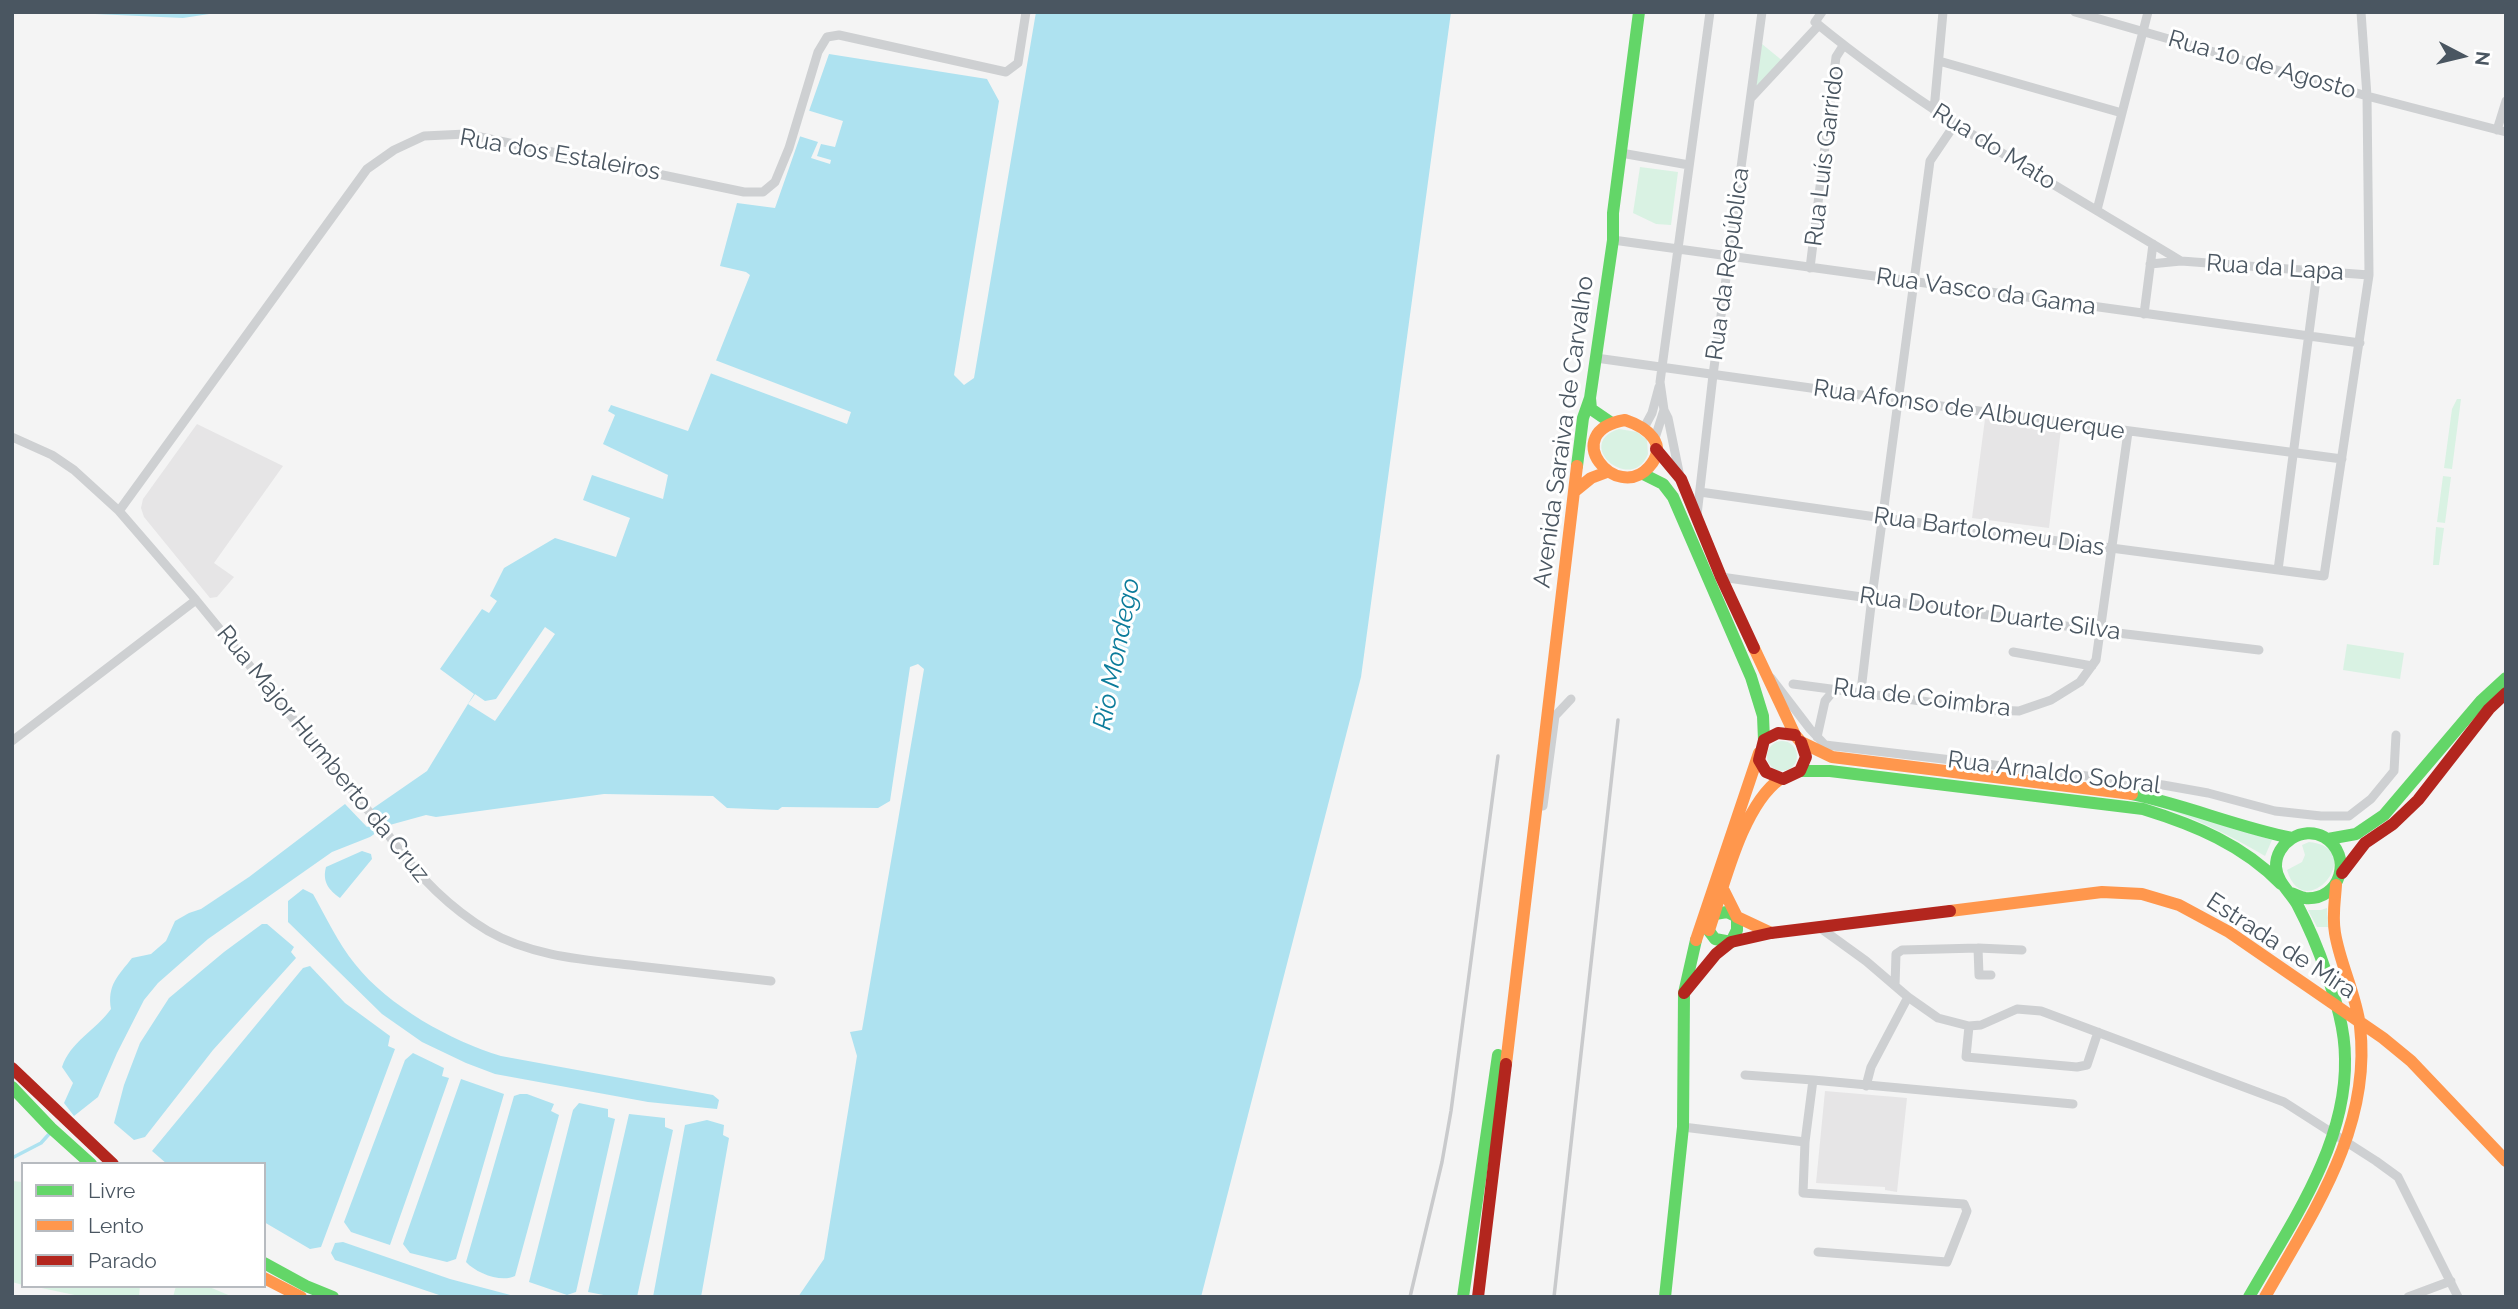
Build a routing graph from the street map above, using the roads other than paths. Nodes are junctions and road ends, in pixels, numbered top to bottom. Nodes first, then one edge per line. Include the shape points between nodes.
1 (1026, 12) edge
2 (1639, 12) edge
3 (1710, 12) edge
4 (1762, 12) edge
5 (1822, 12) edge
6 (1943, 12) edge
7 (2075, 12) edge
8 (2148, 12) edge
9 (2361, 12) edge
10 (1817, 23) junction
11 (2143, 31) junction
12 (1843, 46) junction
13 (1938, 61) junction
14 (2367, 96) junction
15 (1750, 98) junction
16 (2506, 101) edge
17 (1934, 110) junction
18 (2122, 113) junction
19 (1955, 124) junction
20 (2501, 131) edge
21 (1621, 153) junction
22 (1689, 165) junction
23 (2097, 210) junction
24 (1613, 240) junction
25 (2153, 244) junction
26 (1678, 249) junction
27 (1729, 256) junction
28 (2181, 261) junction
29 (2150, 264) junction
30 (1810, 268) junction
31 (2317, 272) junction
32 (2370, 275) junction
33 (1914, 283) junction
34 (2144, 314) junction
35 (2307, 335) junction
36 (2360, 343) junction
37 (1596, 358) junction
38 (1662, 368) junction
39 (1713, 375) junction
40 (1660, 382) junction
41 (1590, 398) junction
42 (1899, 401) junction
43 (1664, 410) junction
44 (1610, 422) junction
45 (1645, 426) junction
46 (2128, 432) junction
47 (12, 437) edge
48 (1656, 443) junction
49 (1593, 447) junction
50 (2293, 452) junction
51 (2342, 458) junction
52 (1607, 472) junction
53 (1643, 474) junction
54 (1681, 479) junction
55 (1575, 491) junction
56 (1700, 492) junction
57 (119, 511) junction
58 (1696, 516) junction
59 (1883, 518) junction
60 (2110, 548) junction
61 (2278, 570) junction
62 (1721, 577) junction
63 (1872, 597) junction
64 (196, 600) junction
65 (2101, 631) junction
66 (2259, 650) dead end
67 (2013, 652) dead end
68 (2092, 666) junction
69 (1765, 671) junction
70 (2506, 678) edge
71 (1793, 684) dead end
72 (1835, 688) junction
73 (1861, 691) junction
74 (2506, 693) edge
75 (1571, 699) dead end
76 (2396, 735) dead end
77 (1817, 737) junction
78 (1798, 739) junction
79 (1764, 740) junction
80 (12, 741) edge
81 (1759, 753) junction
82 (1800, 771) junction
83 (1780, 779) junction
84 (2321, 816) junction
85 (2324, 837) junction
86 (2292, 838) junction
87 (1529, 858) junction
88 (2339, 879) junction
89 (2286, 888) junction
90 (1724, 891) junction
91 (1709, 916) junction
92 (1737, 917) junction
93 (1819, 928) junction
94 (1709, 931) junction
95 (1771, 933) junction
96 (1731, 942) junction
97 (1978, 948) junction
98 (2022, 950) dead end
99 (1991, 975) dead end
100 (771, 981) dead end
101 (1895, 986) junction
102 (1684, 993) junction
103 (1908, 997) junction
104 (1969, 1026) junction
105 (2098, 1032) junction
106 (12, 1068) edge
107 (1745, 1075) dead end
108 (1813, 1080) junction
109 (1866, 1086) junction
110 (12, 1087) edge
111 (2073, 1104) dead end
112 (1684, 1127) junction
113 (1805, 1142) junction
114 (2506, 1161) edge
115 (89, 1162) edge
116 (111, 1162) edge
117 (1818, 1251) dead end
118 (266, 1264) edge
119 (266, 1279) edge
120 (2258, 1280) junction
121 (2451, 1281) junction
122 (2268, 1292) edge
123 (301, 1297) edge
124 (333, 1297) edge
125 (1464, 1297) edge
126 (1478, 1297) edge
127 (1665, 1297) edge
128 (2240, 1297) edge
129 (2249, 1297) edge
130 (2408, 1297) edge
131 (2458, 1297) edge

1 - 57 street, Rua dos Estaleiros via 1018,63 1006,72 839,35 827,37 818,52 789,148 775,182 764,192 744,192 466,134 424,136 394,149 367,169
2 - 21 main road, Avenida Saraiva de Carvalho
3 - 22 street
4 - 15 street, Rua da República
5 - 10 street
6 - 13 street
7 - 11 street, Rua 10 de Agosto
8 - 11 street
9 - 14 street
10 - 12 street, Rua do Mato
10 - 15 street
11 - 14 street, Rua 10 de Agosto
11 - 18 street
12 - 17 street, Rua do Mato
12 - 30 street, Rua Luís Garrido via 1836,57
13 - 17 street
13 - 18 street
14 - 20 street, Rua 10 de Agosto
14 - 32 street
15 - 27 street, Rua da República
16 - 20 street
17 - 19 street, Rua do Mato
18 - 23 street
19 - 23 street, Rua do Mato
19 - 33 street via 1930,161
21 - 22 street
21 - 24 main road, Avenida Saraiva de Carvalho
22 - 26 street
23 - 25 street, Rua do Mato
24 - 26 street, Rua Vasco da Gama
24 - 37 main road, Avenida Saraiva de Carvalho
25 - 28 street, Rua do Mato
25 - 29 street
26 - 27 street, Rua Vasco da Gama
26 - 38 street
27 - 30 street, Rua Vasco da Gama
27 - 39 street, Rua da República
28 - 29 street, Rua da Lapa
28 - 31 street, Rua da Lapa
29 - 34 street
30 - 33 street, Rua Vasco da Gama
31 - 32 street, Rua da Lapa
31 - 35 street
32 - 36 street
33 - 34 street, Rua Vasco da Gama
33 - 42 street
34 - 35 street, Rua Vasco da Gama
35 - 36 street, Rua Vasco da Gama
35 - 50 street
36 - 51 street
37 - 38 street, Rua Afonso de Albuquerque
37 - 41 main road, Avenida Saraiva de Carvalho
38 - 39 street, Rua Afonso de Albuquerque
38 - 40 street
39 - 42 street, Rua Afonso de Albuquerque
39 - 56 street, Rua da República
40 - 43 street
40 - 45 street
41 - 44 main road via 1591,409
41 - 49 main road via 1587,417
41 - 55 main road, Avenida Saraiva de Carvalho via 1583,418
42 - 46 street, Rua Afonso de Albuquerque
42 - 59 street
43 - 48 street
43 - 54 street
44 - 45 main road via 1625,420
44 - 49 main road via 1602,427
45 - 48 main road
46 - 50 street, Rua Afonso de Albuquerque
46 - 60 street
47 - 57 street, Rua Major Humberto da Cruz via 74,470
48 - 53 main road via 1652,463
48 - 54 main road
49 - 52 main road via 1600,467
49 - 55 main road
50 - 51 street, Rua Afonso de Albuquerque
50 - 61 street
51 - 61 street, Rua Bartolomeu Dias via 2325,576
52 - 53 main road via 1624,477
52 - 55 main road
53 - 79 main road via 1663,484 1673,498 1751,677 1766,728
54 - 58 main road
55 - 87 main road, Avenida Saraiva de Carvalho
56 - 58 street, Rua da República
56 - 59 street, Rua Bartolomeu Dias
57 - 64 street, Rua Major Humberto da Cruz
58 - 62 main road
59 - 60 street, Rua Bartolomeu Dias
59 - 63 street
60 - 61 street, Rua Bartolomeu Dias
60 - 65 street
62 - 63 street, Rua Doutor Duarte Silva
62 - 69 main road
63 - 65 street, Rua Doutor Duarte Silva
63 - 73 street
64 - 80 street
64 - 100 street, Rua Major Humberto da Cruz via 408,863 444,899 489,932 537,951
65 - 66 street, Rua Doutor Duarte Silva
65 - 68 street
67 - 68 street
68 - 73 street, Rua de Coimbra via 2080,682 2051,700 2019,711
69 - 77 street
69 - 78 main road
70 - 85 main road via 2480,701 2384,815 2356,834
71 - 72 street, Rua de Coimbra
72 - 73 street, Rua de Coimbra
72 - 77 street via 1825,701
74 - 88 main road via 2418,800 2365,843
75 - 87 street via 1555,716 1538,835
76 - 84 street, Rua Arnaldo Sobral via 2393,771 2371,799 2349,816
77 - 84 street, Rua Arnaldo Sobral via 1825,745 2163,785 2274,811
78 - 79 main road via 1778,733
78 - 82 main road via 1806,757
78 - 86 main road via 1832,757 2152,797
79 - 81 main road
81 - 83 main road via 1766,772
81 - 91 main road
82 - 83 main road
82 - 89 main road via 2143,809 2220,839 2257,861
83 - 90 main road via 1750,813
84 - 85 street
85 - 86 main road via 2311,833
85 - 88 main road via 2340,854
86 - 89 main road via 2278,854 2277,874
87 - 125 main road
87 - 126 main road
88 - 89 main road via 2320,898 2310,899
88 - 122 main road via 2335,933 2353,991 2362,1044 2357,1106 2343,1155
89 - 120 main road via 2333,986 2344,1045 2342,1101 2315,1180
90 - 91 main road
90 - 92 main road
91 - 92 main road via 1727,912
91 - 94 main road
91 - 102 main road via 1692,952
92 - 95 main road
92 - 96 main road via 1739,925
93 - 95 main road, Estrada de Mira
93 - 101 street
93 - 114 main road, Estrada de Mira via 2102,892 2142,894 2179,905 2229,932 2383,1038 2411,1061
94 - 96 main road via 1717,940
94 - 102 main road
95 - 96 main road, Estrada de Mira
96 - 102 main road
97 - 98 street
97 - 99 street via 1979,975
97 - 101 street via 1898,952
101 - 103 street
102 - 112 main road
103 - 104 street via 1938,1018
103 - 109 street via 1871,1067
104 - 105 street via 2017,1009 2041,1010
104 - 105 street via 1966,1057 2077,1067 2087,1065
105 - 121 street via 2284,1102 2376,1161 2398,1177
106 - 116 main road
107 - 108 street
108 - 109 street
108 - 113 street
109 - 111 street
110 - 115 main road
112 - 113 street
112 - 127 main road
113 - 117 street via 1802,1193 1964,1204 1967,1211 1947,1262
118 - 124 main road
119 - 123 main road
120 - 128 main road
120 - 129 main road
121 - 130 street
121 - 131 street

